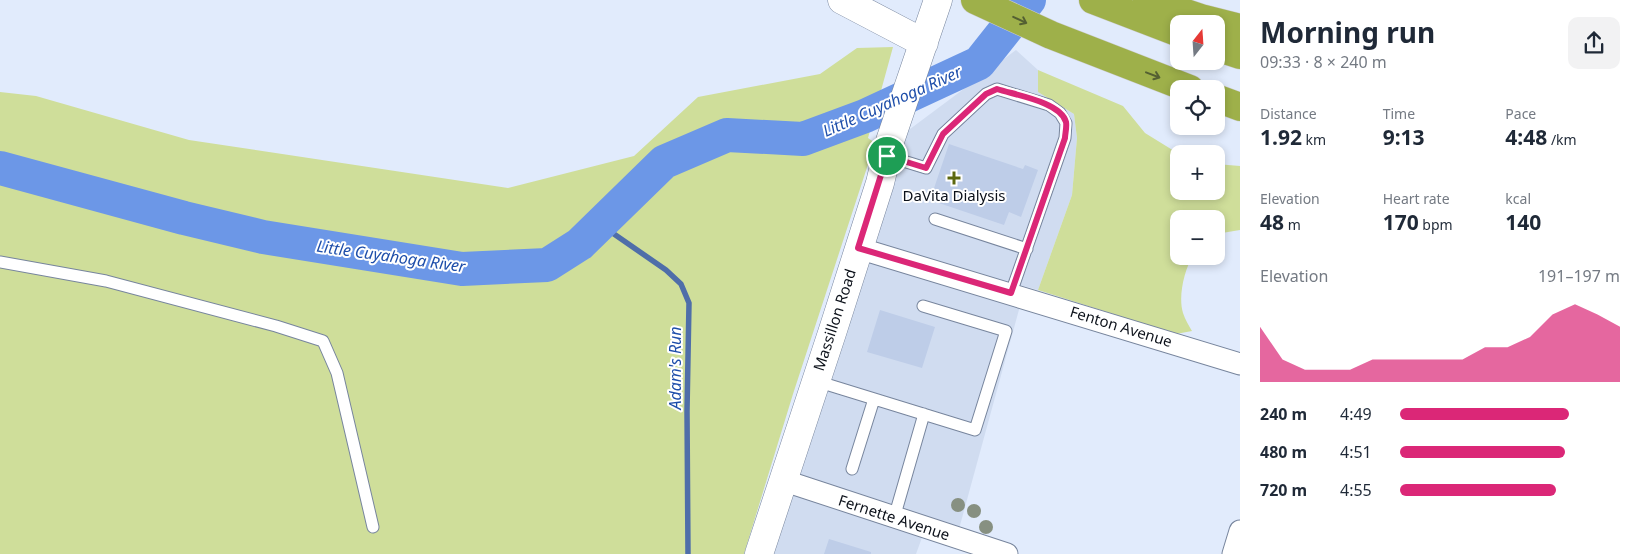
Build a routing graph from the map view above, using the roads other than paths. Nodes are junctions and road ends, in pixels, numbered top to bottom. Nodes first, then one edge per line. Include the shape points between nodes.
1 (842, 0) edge
2 (938, 0) edge
3 (975, 0) edge
4 (1093, 0) edge
5 (1140, 8) edge
6 (1170, 27) edge
7 (1240, 28) edge
8 (924, 43) junction
9 (1225, 50) edge
10 (1240, 55) edge
11 (1170, 81) edge
12 (1225, 101) edge
13 (1240, 107) edge
14 (888, 149) junction
15 (935, 219) dead end
16 (858, 248) junction
17 (1027, 249) junction
18 (0, 262) edge
19 (1007, 292) junction
20 (923, 306) dead end
21 (1240, 364) edge
22 (816, 381) junction
23 (874, 399) junction
24 (924, 414) junction
25 (852, 469) dead end
26 (782, 480) junction
27 (894, 518) junction
28 (373, 527) dead end
29 (1240, 531) edge
30 (759, 554) edge
31 (1006, 554) edge
32 (1233, 554) edge

1 - 8 street
2 - 8 street, Massillon Road
3 -> 11 highway
4 - 5 highway
5 - 6 highway
5 - 7 highway
8 - 14 street, Massillon Road
9 - 10 highway
12 - 13 highway
14 - 16 street, Massillon Road
14 - 17 lane via 926,168 943,134 986,94 997,89 1049,105 1060,113 1066,123 1065,138
15 - 17 lane
16 - 19 street, Fenton Avenue
16 - 22 street, Massillon Road
17 - 19 lane
18 - 28 lane via 106,281 276,326 323,342 337,373
19 - 21 street, Fenton Avenue
20 - 24 lane via 1006,332 975,430
22 - 23 lane
22 - 26 street, Massillon Road
23 - 24 lane
23 - 25 lane
24 - 27 lane
26 - 27 street, Fernette Avenue
26 - 30 street, Massillon Road
27 - 31 street, Fernette Avenue
29 - 32 street

